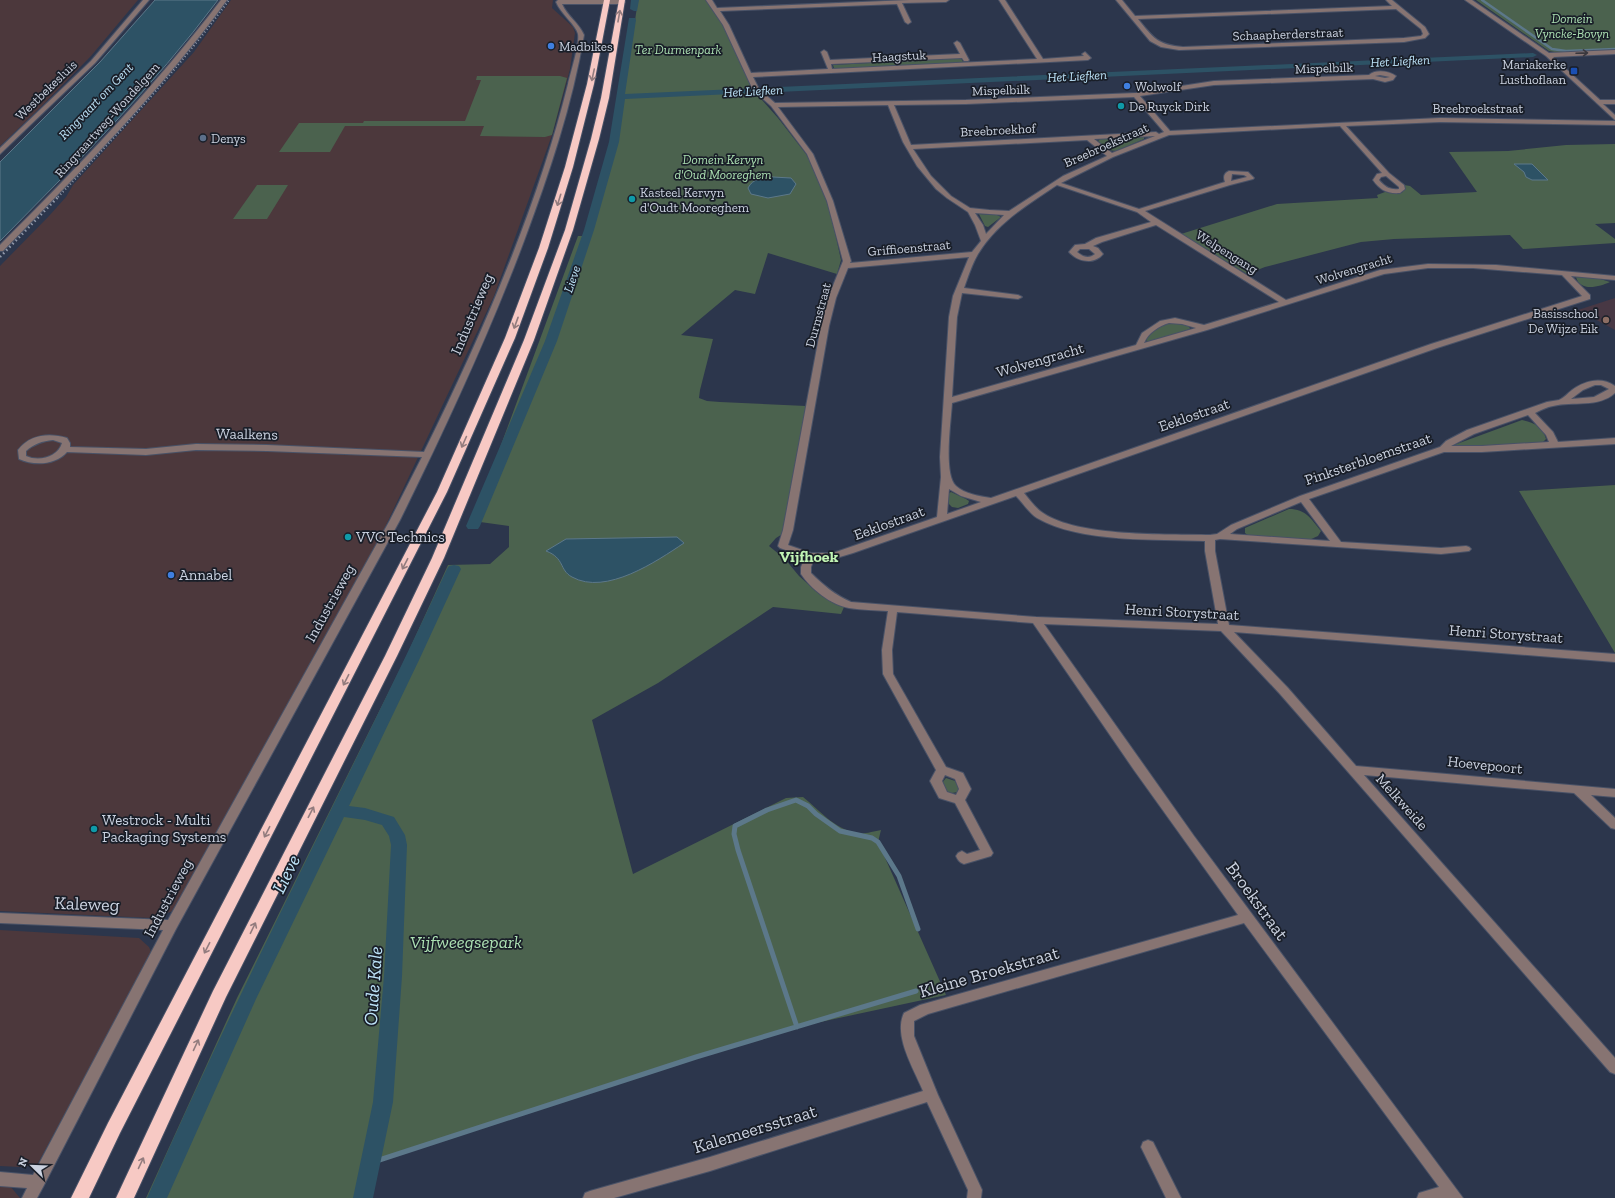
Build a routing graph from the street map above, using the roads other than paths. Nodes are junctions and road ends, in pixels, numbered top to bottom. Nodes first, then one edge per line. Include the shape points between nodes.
1 (146, 0) edge
2 (224, 0) edge
3 (709, 0) edge
4 (797, 0) edge
5 (946, 0) edge
6 (1002, 0) edge
7 (1119, 0) edge
8 (1389, 0) edge
9 (1468, 0) edge
10 (560, 1) edge
11 (607, 1) edge
12 (622, 1) edge
13 (878, 1) edge
14 (899, 2) junction
15 (799, 7) junction
16 (1397, 7) junction
17 (716, 10) junction
18 (1134, 18) junction
19 (908, 22) dead end
20 (957, 43) dead end
21 (824, 52) dead end
22 (1615, 52) edge
23 (1085, 54) dead end
24 (1548, 55) junction
25 (964, 56) junction
26 (1041, 60) junction
27 (828, 62) junction
28 (968, 64) junction
29 (831, 70) junction
30 (750, 75) junction
31 (1373, 77) dead end
32 (1136, 95) junction
33 (1599, 102) junction
34 (1615, 102) edge
35 (890, 104) junction
36 (773, 105) junction
37 (1615, 118) edge
38 (1615, 123) edge
39 (1341, 124) junction
40 (1168, 134) junction
41 (1089, 138) junction
42 (909, 146) junction
43 (0, 152) edge
44 (1111, 156) junction
45 (1387, 174) dead end
46 (1056, 183) junction
47 (1229, 183) dead end
48 (970, 210) junction
49 (1139, 212) junction
50 (1010, 213) junction
51 (1155, 223) junction
52 (984, 240) junction
53 (1086, 247) dead end
54 (0, 249) edge
55 (974, 254) junction
56 (845, 266) junction
57 (1564, 273) junction
58 (1615, 278) edge
59 (959, 290) junction
60 (1018, 297) dead end
61 (1286, 303) junction
62 (1204, 328) junction
63 (1139, 347) junction
64 (949, 401) junction
65 (1562, 402) junction
66 (1530, 412) junction
67 (1615, 441) edge
68 (1554, 444) junction
69 (65, 449) dead end
70 (1443, 449) junction
71 (428, 456) junction
72 (945, 478) junction
73 (1018, 492) junction
74 (1303, 498) junction
75 (990, 501) junction
76 (942, 519) junction
77 (1215, 537) junction
78 (1338, 545) junction
79 (1466, 549) dead end
80 (810, 556) junction
81 (893, 609) junction
82 (1036, 620) junction
83 (1224, 628) junction
84 (1615, 658) edge
85 (942, 770) junction
86 (1352, 770) junction
87 (1578, 790) junction
88 (1615, 793) edge
89 (959, 800) junction
90 (1615, 825) edge
91 (962, 856) dead end
92 (0, 918) edge
93 (1246, 918) junction
94 (172, 925) junction
95 (1615, 1068) edge
96 (931, 1095) junction
97 (1148, 1147) dead end
98 (0, 1179) edge
99 (38, 1182) junction
100 (1453, 1194) edge
101 (29, 1198) edge
102 (80, 1198) edge
103 (125, 1198) edge
104 (590, 1198) edge
105 (974, 1198) edge
106 (1174, 1198) edge
107 (1424, 1198) edge

1 - 43 street, Westbekesluis via 92,62
2 - 54 street, Ringvaartweg-Wondelgem via 144,100
3 - 17 street
4 - 15 street
5 - 14 street
6 - 26 street
7 - 18 street, Schaapherderstraat
8 - 16 street, Schaapherderstraat
9 - 24 street
10 - 11 street, Industrieweg
10 - 71 street, Industrieweg via 565,16 577,26 581,35 568,99 520,244
11 - 12 street, Industrieweg
11 -> 102 highway via 592,77 568,172 535,272 489,387 442,492
103 -> 12 highway, Industrieweg via 219,996 438,558 529,340 569,230 596,139
13 - 14 street
13 - 15 street
14 - 19 street
15 - 17 street
16 - 18 street
16 - 18 street, Schaapherderstraat via 1423,28 1426,34 1423,37 1404,40 1183,49 1159,45
17 - 30 street via 726,24
20 - 25 street
21 - 27 street
24 -> 22 street
23 - 26 street, Haagstuk via 1088,58
24 - 33 street
25 - 27 street, Haagstuk
25 - 28 street
26 - 28 street, Haagstuk
27 - 29 street
28 - 29 street, Haagstuk
29 - 30 street, Haagstuk
30 - 36 street, Durmstraat via 757,91
31 - 32 street, Mispelbilk via 1214,83
32 - 35 street, Mispelbilk
32 - 40 street
33 - 34 street
33 - 37 street
35 - 36 street, Mispelbilk
35 - 42 street via 898,128
36 - 56 street, Durmstraat via 810,154 830,201 847,261
38 - 39 street, Breebroekstraat via 1440,120
39 - 40 street, Breebroekstraat
39 - 45 street
40 - 41 street, Breebroekhof
40 - 44 street, Breebroekstraat
41 - 42 street, Breebroekhof
41 - 44 street
42 - 48 street via 929,179 958,204
44 - 46 street, Breebroekstraat
46 - 49 street, Welpengang
46 - 50 street, Breebroekstraat
47 - 49 street
48 - 50 street
48 - 52 street
49 - 51 street, Welpengang
50 - 52 street, Breebroekstraat
51 - 53 street via 1099,240
51 - 61 street, Welpengang
52 - 55 street, Breebroekstraat
55 - 56 street, Griffioenstraat
55 - 59 street, Breebroekstraat
56 - 80 street, Durmstraat via 832,298 825,326 783,546
57 - 58 street, Wolvengracht
57 - 61 street, Wolvengracht via 1467,264 1407,267 1383,272
57 - 73 street, Eeklostraat via 1587,297 1420,351
59 - 60 street
59 - 64 street, Breebroekstraat via 953,317
61 - 62 street, Wolvengracht
62 - 63 street, Wolvengracht
62 - 63 street via 1179,320 1160,322 1141,339
63 - 64 street, Wolvengracht
64 - 72 street, Breebroekstraat via 944,457
65 - 65 street, Pinksterbloemstraat via 1589,400 1610,394 1614,389 1609,384 1599,382 1571,393
65 - 66 street, Pinksterbloemstraat via 1552,403
66 - 68 street via 1550,434
66 - 70 street, Pinksterbloemstraat via 1448,442
67 - 68 street, Pinksterbloemstraat
68 - 70 street, Pinksterbloemstraat
69 - 71 street, Waalkens via 146,452 196,447 260,448
70 - 74 street, Pinksterbloemstraat
71 - 94 street, Industrieweg
72 - 75 street via 962,494
72 - 76 street, Breebroekstraat
73 - 75 street, Eeklostraat
73 - 77 street via 1040,515 1068,528 1115,534
74 - 77 street, Pinksterbloemstraat
74 - 78 street, Pinksterbloemstraat
75 - 76 street, Eeklostraat
76 - 80 street, Eeklostraat via 833,556
77 - 78 street
77 - 83 street via 1210,551
78 - 79 street
80 - 81 street, Henri Storystraat via 806,574 835,599 849,605
81 - 82 street, Henri Storystraat
81 - 85 street via 889,633 888,674
82 - 83 street, Henri Storystraat
82 - 93 street, Broekstraat via 1106,723
83 - 84 street, Henri Storystraat
83 - 86 street, Melkweide via 1284,691
85 - 89 street via 959,776 965,789
85 - 89 street via 936,781 943,795
86 - 87 street, Hoevepoort via 1380,770
86 - 95 street, Melkweide
87 - 88 street, Hoevepoort
87 - 90 street
89 - 91 street via 987,853 964,859
92 - 94 street, Kaleweg
93 - 96 street, Kleine Broekstraat via 925,1008 914,1014 909,1017 907,1023 907,1036
93 - 100 street, Broekstraat
94 - 99 street, Industrieweg
96 - 104 street, Kalemeersstraat via 710,1164
96 - 105 street, Kleine Broekstraat via 975,1190
97 - 106 street
98 - 99 street
99 - 101 street, Industrieweg
100 - 107 street

